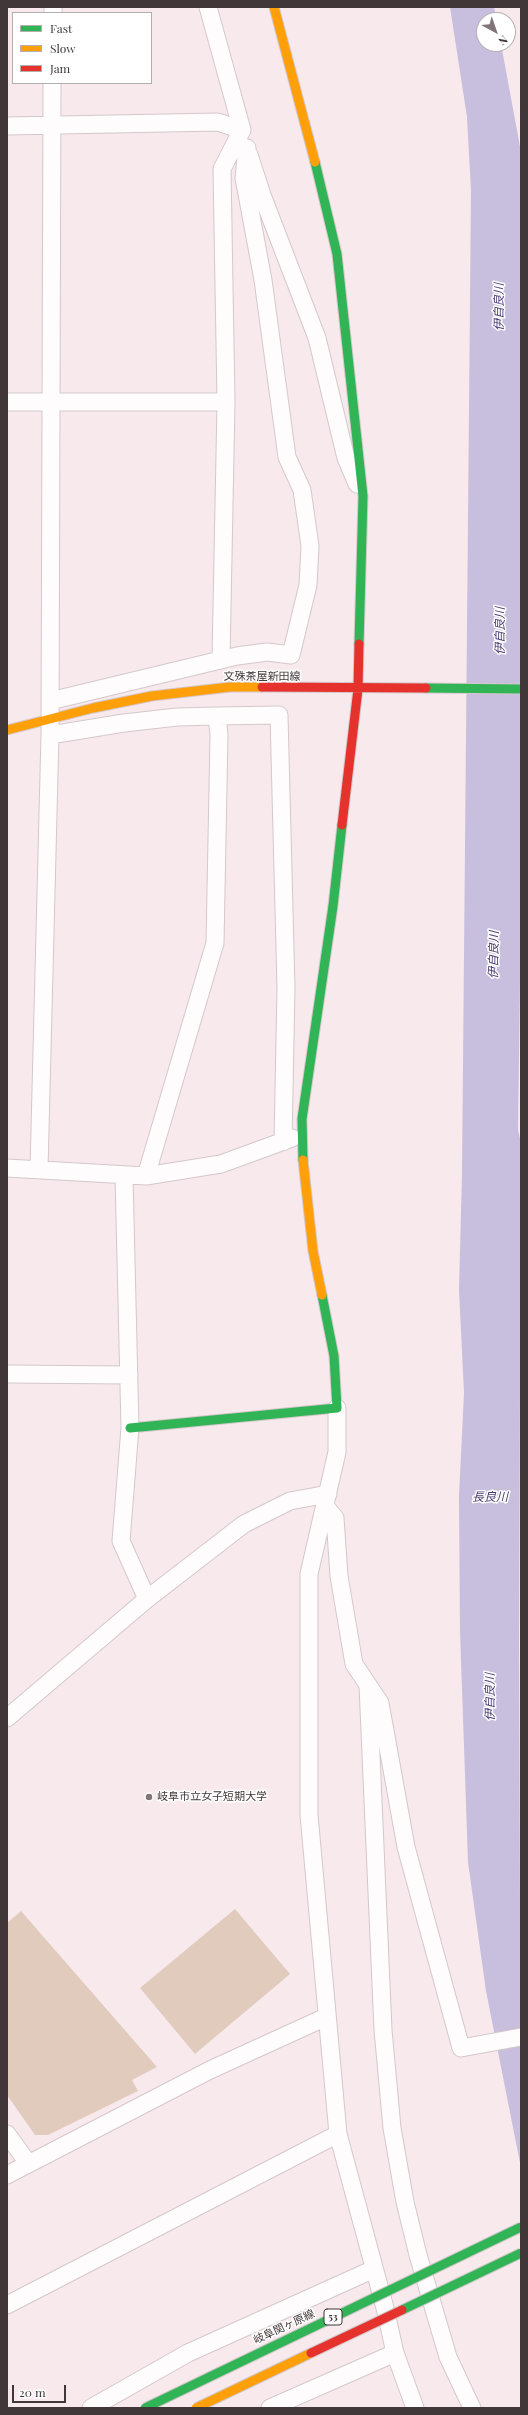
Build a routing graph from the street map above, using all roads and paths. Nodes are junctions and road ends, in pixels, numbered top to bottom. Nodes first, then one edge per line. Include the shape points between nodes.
1 (208, 7) edge
2 (274, 7) edge
3 (52, 84) edge
4 (51, 124) junction
5 (7, 126) edge
6 (242, 130) junction
7 (247, 148) junction
8 (7, 402) edge
9 (226, 402) junction
10 (50, 403) junction
11 (363, 496) junction
12 (220, 660) junction
13 (358, 689) junction
14 (521, 690) edge
15 (50, 701) junction
16 (217, 716) junction
17 (50, 727) junction
18 (7, 730) edge
19 (302, 1134) junction
20 (283, 1142) junction
21 (7, 1168) edge
22 (39, 1169) junction
23 (124, 1176) junction
24 (146, 1176) junction
25 (7, 1374) edge
26 (129, 1375) junction
27 (337, 1408) junction
28 (130, 1428) junction
29 (326, 1500) junction
30 (147, 1599) junction
31 (368, 1686) junction
32 (7, 1718) edge
33 (326, 2017) junction
34 (521, 2037) edge
35 (7, 2134) edge
36 (338, 2134) junction
37 (28, 2164) junction
38 (7, 2175) edge
39 (521, 2227) edge
40 (521, 2253) edge
41 (374, 2269) junction
42 (7, 2305) edge
43 (395, 2353) junction
44 (91, 2408) edge
45 (145, 2408) edge
46 (196, 2408) edge
47 (270, 2408) edge
48 (415, 2408) edge
49 (472, 2408) edge

1 - 6 street
2 - 11 street via 301,102 337,254
3 - 4 street
4 - 5 street
4 - 6 street via 218,122
4 - 10 street
6 - 7 street
6 - 9 street via 222,169
7 - 11 street via 317,338 346,458
7 - 12 street via 244,178 263,280 287,457 302,490 310,546 308,585 291,655 267,652
8 - 10 street
9 - 10 street
9 - 12 street
10 - 15 street
11 - 13 street
12 - 15 street
13 - 14 street, 文殊茶屋新田線
13 - 17 street, 文殊茶屋新田線 via 230,687 152,696
13 - 19 street via 333,906
15 - 17 street
16 - 17 street
16 - 20 street via 279,715 286,988
16 - 24 street via 219,735 215,943
17 - 18 street, 文殊茶屋新田線
17 - 22 street
19 - 20 street
19 - 27 street via 303,1176 313,1251 334,1356
20 - 24 street via 221,1164
21 - 22 street
22 - 23 street
23 - 24 street
23 - 26 street
25 - 26 street
26 - 28 street
27 - 28 street
27 - 29 street via 337,1452
28 - 30 street via 121,1541
29 - 30 street via 290,1500 244,1524
29 - 31 street via 335,1518 339,1576 354,1664
29 - 33 street via 309,1574 307,1635 309,1815
30 - 32 street
31 - 34 street via 380,1703 406,1846 461,2048
31 - 49 street via 383,2030 392,2128 405,2202 418,2255 448,2357
33 - 36 street
33 - 37 street via 210,2070
35 - 37 street
36 - 41 street
36 - 42 street
37 - 38 street
39 - 45 street, 岐阜関ヶ原線 / 53, bridge
40 - 46 street, 53, bridge
41 - 43 street
41 - 44 street via 188,2353
43 - 47 street
43 - 48 street

